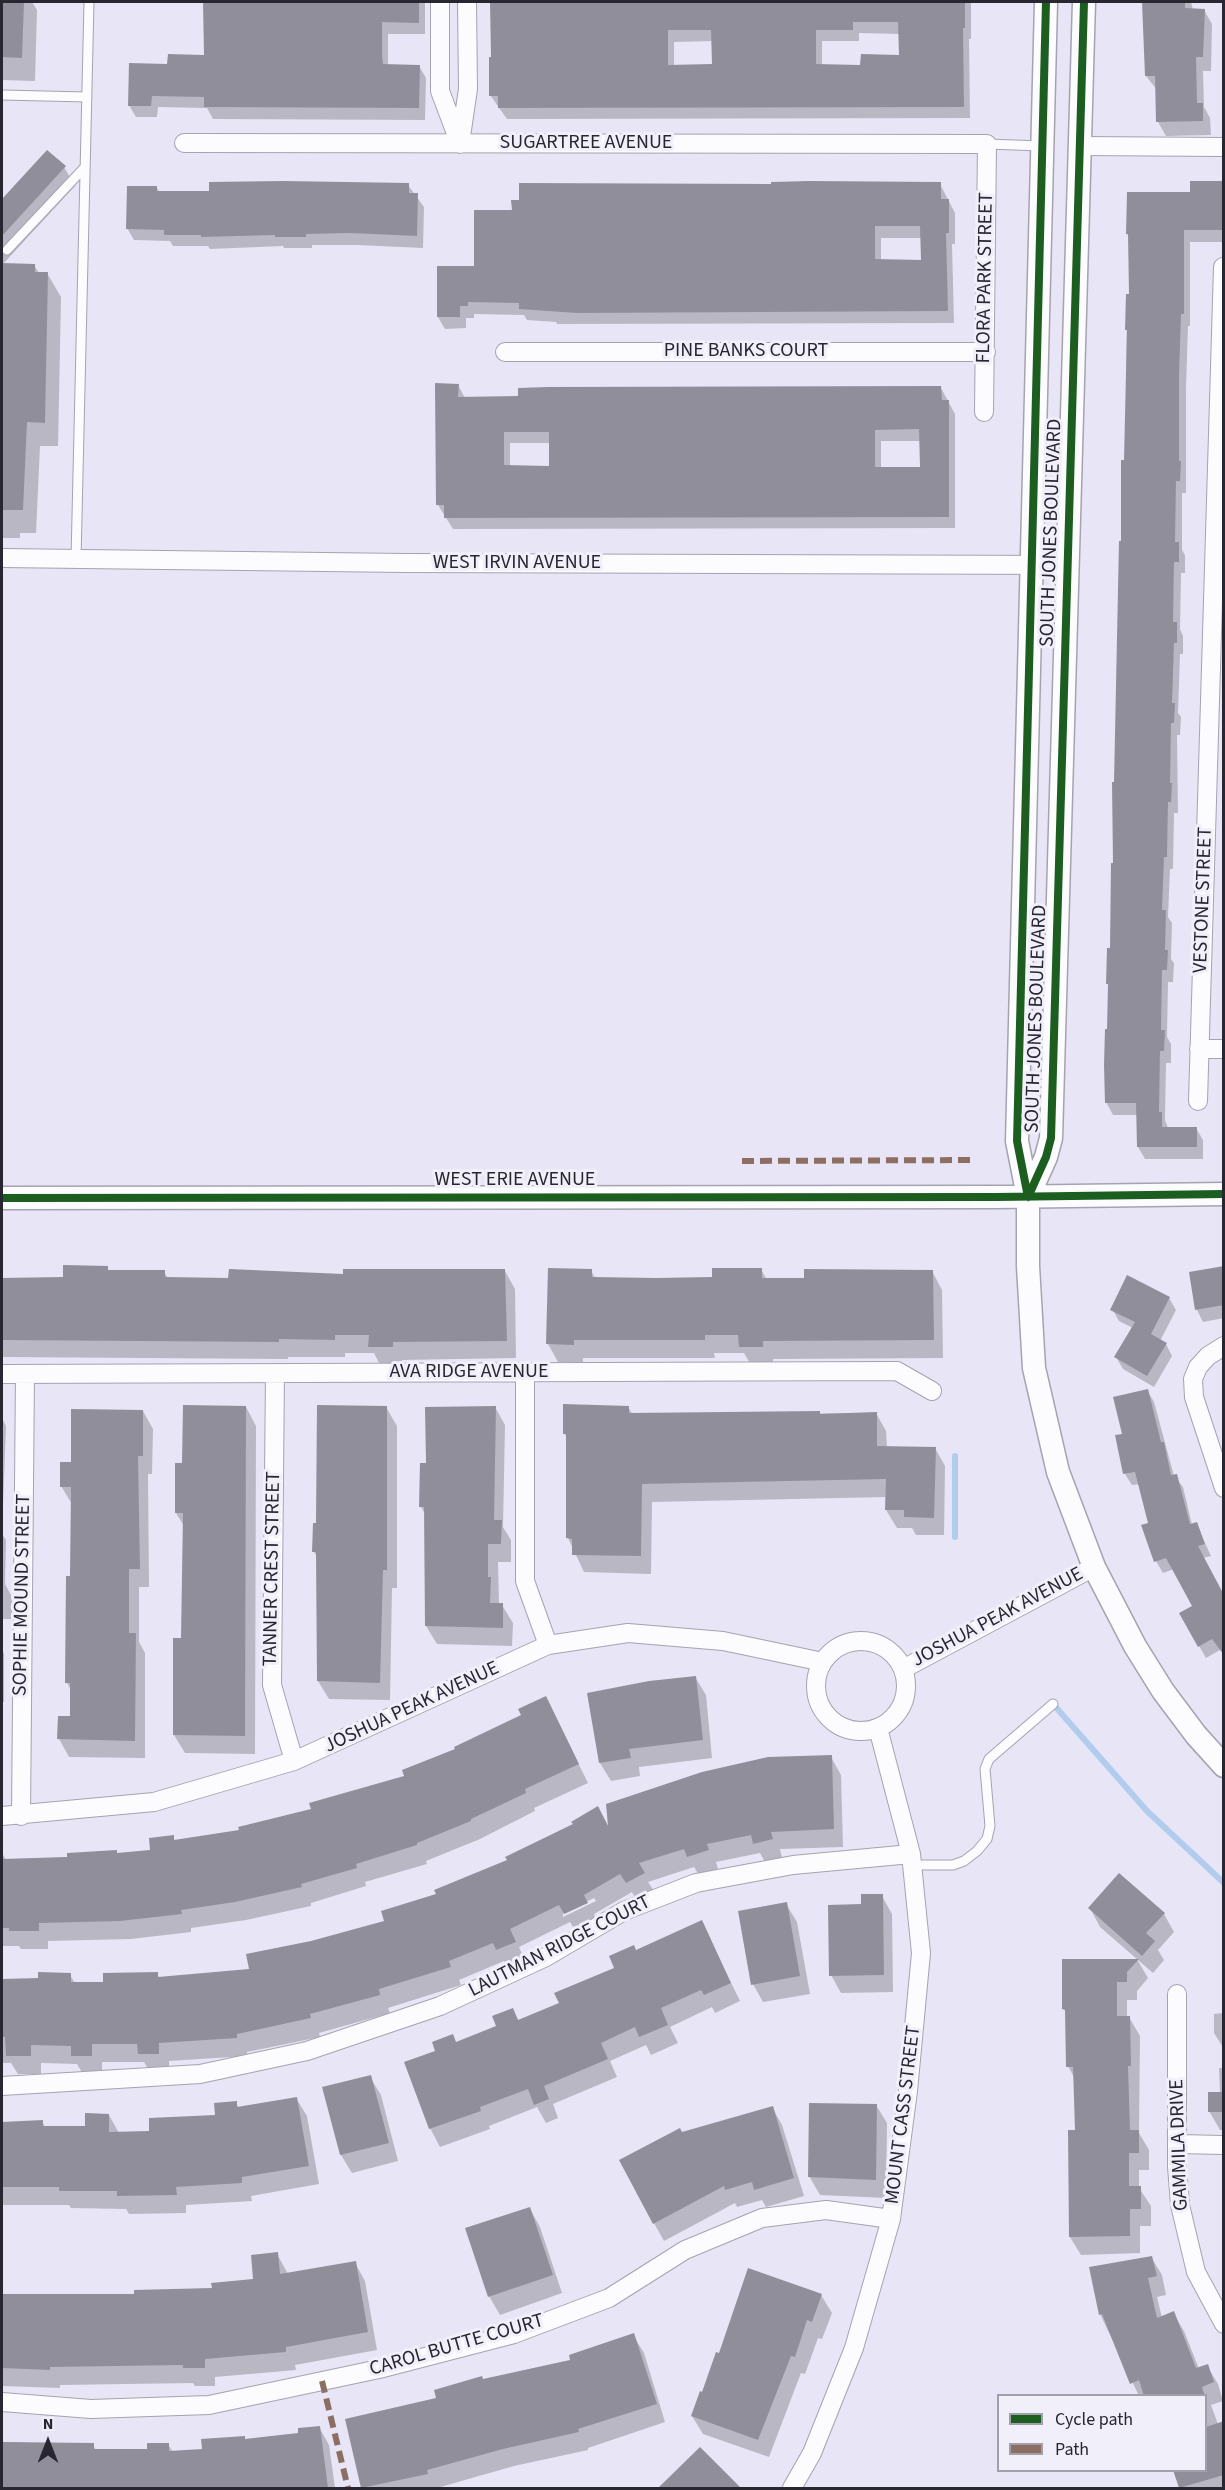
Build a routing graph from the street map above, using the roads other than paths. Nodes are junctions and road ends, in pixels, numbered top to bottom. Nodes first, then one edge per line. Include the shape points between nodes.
1 (89, 2) edge
2 (440, 2) edge
3 (467, 2) edge
4 (1046, 2) edge
5 (1084, 2) edge
6 (2, 95) edge
7 (87, 97) junction
8 (184, 143) dead end
9 (460, 144) junction
10 (987, 144) junction
11 (1042, 146) junction
12 (1080, 146) junction
13 (1224, 147) edge
14 (85, 167) junction
15 (7, 250) dead end
16 (1223, 267) edge
17 (506, 352) dead end
18 (986, 352) junction
19 (1221, 399) edge
20 (984, 412) dead end
21 (2, 558) edge
22 (76, 559) junction
23 (1032, 565) junction
24 (1068, 565) junction
25 (1218, 619) edge
26 (1215, 829) edge
27 (1199, 1049) junction
28 (1224, 1049) edge
29 (1198, 1101) dead end
30 (1224, 1194) edge
31 (1028, 1197) junction
32 (2, 1198) edge
33 (1224, 1346) edge
34 (525, 1372) junction
35 (275, 1373) junction
36 (2, 1374) edge
37 (25, 1374) junction
38 (932, 1391) dead end
39 (1224, 1488) edge
40 (1094, 1567) junction
41 (548, 1645) junction
42 (823, 1662) junction
43 (903, 1669) junction
44 (1053, 1704) dead end
45 (878, 1728) junction
46 (294, 1761) junction
47 (1224, 1766) edge
48 (2, 1816) edge
49 (21, 1816) junction
50 (911, 1860) junction
51 (1177, 1994) dead end
52 (2, 2086) edge
53 (1177, 2144) junction
54 (1224, 2145) edge
55 (891, 2219) junction
56 (1224, 2324) edge
57 (2, 2402) edge
58 (792, 2488) edge

1 - 7 lane
2 - 9 street via 440,91
3 - 9 street via 468,89
4 - 11 street, SOUTH JONES BOULEVARD
5 - 12 street, SOUTH JONES BOULEVARD
6 - 7 lane
7 - 14 lane
8 - 9 street, SUGARTREE AVENUE
9 - 10 street, SUGARTREE AVENUE
10 - 11 lane
10 - 18 street, FLORA PARK STREET
11 - 23 street, SOUTH JONES BOULEVARD
12 - 13 street
12 - 24 street, SOUTH JONES BOULEVARD
14 - 15 lane
14 - 22 lane
16 - 19 street, VESTONE STREET
17 - 18 street, PINE BANKS COURT
18 - 20 street, FLORA PARK STREET
19 - 25 street, VESTONE STREET
21 - 22 street, WEST IRVIN AVENUE
22 - 23 street, WEST IRVIN AVENUE
23 - 24 street, WEST IRVIN AVENUE
23 - 31 street, SOUTH JONES BOULEVARD via 1017,1141
24 - 31 street, SOUTH JONES BOULEVARD via 1051,1138
25 - 26 street, VESTONE STREET
26 - 27 street, VESTONE STREET
27 - 28 street
27 - 29 street, VESTONE STREET
30 - 31 street, WEST ERIE AVENUE
31 - 32 street, WEST ERIE AVENUE
31 - 40 street via 1034,1368 1058,1472
33 - 39 street via 1208,1356 1193,1379 1194,1397
34 - 35 street, AVA RIDGE AVENUE
34 - 38 street, AVA RIDGE AVENUE via 897,1371
34 - 41 street via 525,1581
35 - 37 street, AVA RIDGE AVENUE
35 - 46 street, TANNER CREST STREET via 272,1685
36 - 37 street, AVA RIDGE AVENUE
37 - 49 street, SOPHIE MOUND STREET
40 - 43 street, JOSHUA PEAK AVENUE
40 - 47 street via 1163,1692
41 - 42 street, JOSHUA PEAK AVENUE via 628,1633 723,1641
41 - 46 street, JOSHUA PEAK AVENUE
42 - 43 street via 841,1646 865,1641 888,1650
42 - 45 street via 816,1686 829,1718 857,1731
43 - 45 street via 903,1704 897,1715
44 - 50 lane via 989,1759 985,1769 990,1826 987,1839 977,1851 953,1865
45 - 50 street, MOUNT CASS STREET
46 - 49 street, JOSHUA PEAK AVENUE via 154,1802
48 - 49 street, JOSHUA PEAK AVENUE
50 - 52 street, LAUTMAN RIDGE COURT via 793,1865 696,1883 624,1911 546,1957 440,2006 307,2051 200,2074
50 - 55 street, MOUNT CASS STREET via 921,1953
51 - 53 street, GAMMILA DRIVE
53 - 54 street
53 - 56 street, GAMMILA DRIVE via 1186,2238 1196,2272
55 - 57 street, CAROL BUTTE COURT via 826,2210 762,2218 685,2250 609,2298 514,2334 379,2369 209,2405 91,2409
55 - 58 street, MOUNT CASS STREET via 854,2348 812,2453

